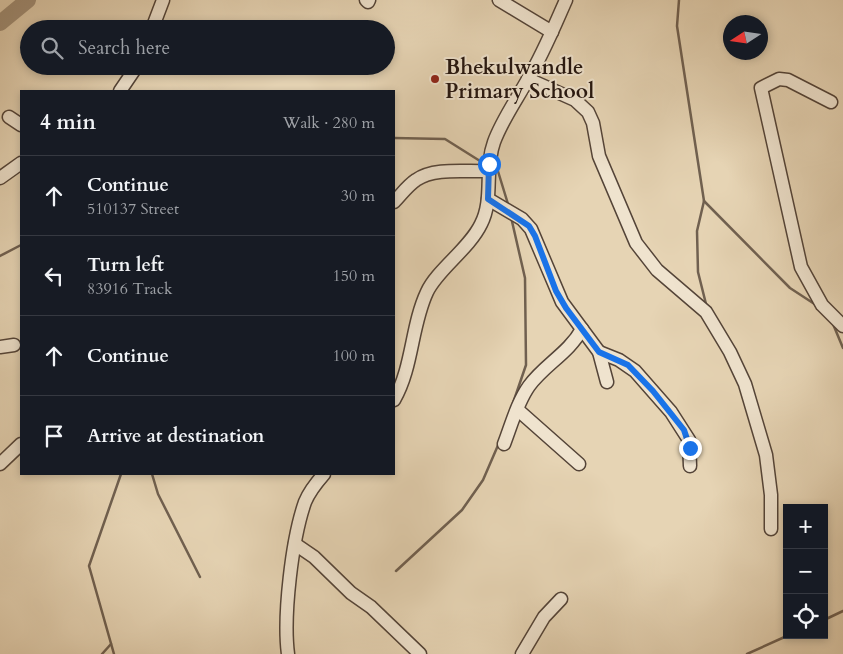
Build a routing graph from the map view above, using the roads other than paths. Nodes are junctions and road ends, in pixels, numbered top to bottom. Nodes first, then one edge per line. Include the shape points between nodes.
1 (163, 0) edge
2 (499, 0) edge
3 (566, 0) edge
4 (155, 20) edge
5 (552, 32) junction
6 (131, 75) edge
7 (528, 79) junction
8 (121, 90) edge
9 (831, 102) dead end
10 (10, 117) dead end
11 (20, 124) edge
12 (20, 164) edge
13 (488, 171) junction
14 (0, 178) edge
15 (488, 199) junction
16 (395, 201) edge
17 (843, 326) edge
18 (582, 329) junction
19 (14, 344) dead end
20 (0, 347) edge
21 (599, 352) junction
22 (607, 382) dead end
23 (395, 398) edge
24 (518, 410) junction
25 (504, 444) dead end
26 (20, 445) edge
27 (0, 464) edge
28 (579, 464) dead end
29 (690, 466) dead end
30 (323, 475) edge
31 (771, 529) dead end
32 (295, 544) junction
33 (561, 599) dead end
34 (288, 654) edge
35 (420, 654) edge
36 (522, 654) edge

1 - 4 street
2 - 5 street
3 - 5 street
5 - 7 street
6 - 8 street
7 - 13 street via 494,141
7 - 31 street via 575,100 588,112 599,156 636,243 657,270 706,312 730,352 745,384 766,455 772,494
9 - 17 street via 788,80 779,79 761,88 801,267 822,305
10 - 11 street
12 - 14 street
13 - 15 street
13 - 16 street via 442,172 424,176 409,185
15 - 18 street via 531,229 556,291
15 - 23 street via 479,229 428,289 404,378
18 - 21 street
18 - 24 street via 567,350 528,388
19 - 20 street
21 - 22 street
21 - 29 street via 635,371 672,412 689,440
24 - 25 street
24 - 28 street
26 - 27 street
30 - 32 street via 305,502
32 - 34 street via 286,617
32 - 35 street via 314,557 350,594 371,607
33 - 36 street via 544,617

